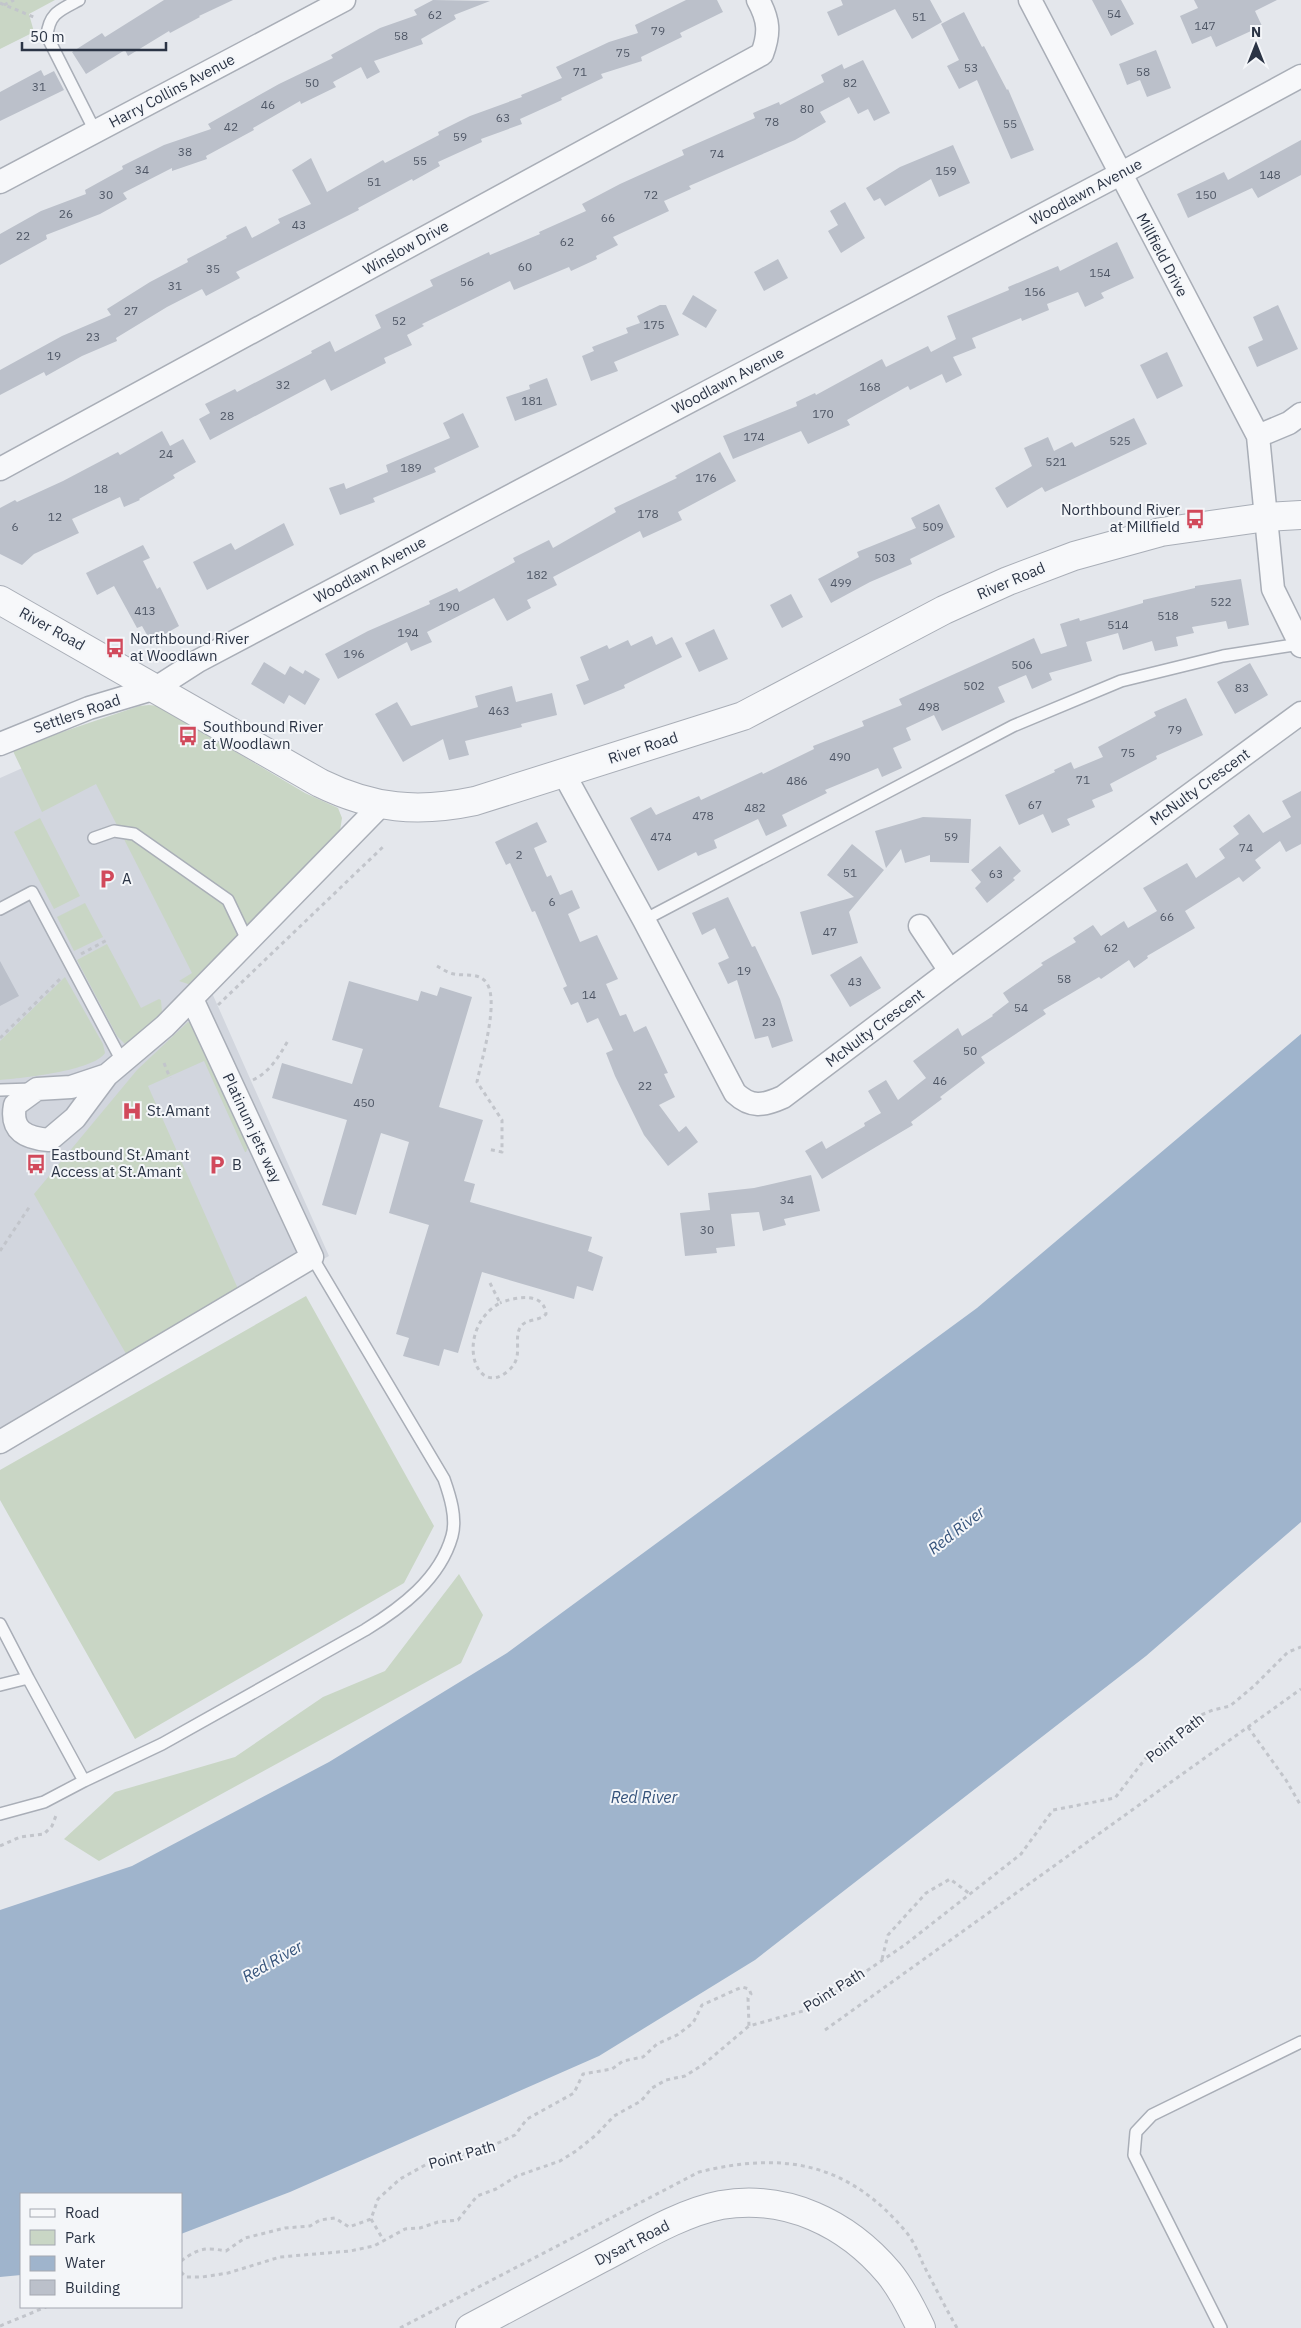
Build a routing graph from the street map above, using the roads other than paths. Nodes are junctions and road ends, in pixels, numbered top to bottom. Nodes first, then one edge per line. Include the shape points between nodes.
1 (79, 0) edge
2 (344, 0) edge
3 (758, 0) edge
4 (1030, 0) edge
5 (1301, 76) edge
6 (95, 131) junction
7 (1120, 174) junction
8 (0, 182) edge
9 (1301, 414) edge
10 (1258, 436) junction
11 (0, 469) edge
12 (1301, 515) edge
13 (1267, 517) junction
14 (0, 600) edge
15 (1301, 645) edge
16 (156, 688) junction
17 (1301, 713) edge
18 (0, 744) edge
19 (564, 774) junction
20 (381, 805) junction
21 (94, 838) dead end
22 (0, 909) edge
23 (644, 920) junction
24 (920, 926) dead end
25 (248, 942) junction
26 (950, 971) junction
27 (192, 999) junction
28 (115, 1069) junction
29 (37, 1089) junction
30 (0, 1090) edge
31 (312, 1257) junction
32 (0, 1442) edge
33 (0, 1624) edge
34 (28, 1678) junction
35 (0, 1685) edge
36 (84, 1781) junction
37 (0, 1814) edge
38 (1301, 2042) edge
39 (470, 2328) edge
40 (921, 2328) edge
41 (1221, 2328) edge

1 - 6 lane via 60,10 48,22 47,36
2 - 6 street, Harry Collins Avenue
3 - 11 street, Winslow Drive via 764,11 769,37 762,54
4 - 7 street, Millfield Drive
5 - 7 street, Woodlawn Avenue
6 - 8 street, Harry Collins Avenue
7 - 10 street, Millfield Drive
7 - 16 street, Woodlawn Avenue via 198,661
9 - 10 street
10 - 13 street, Millfield Drive
12 - 13 street, River Road
13 - 15 street via 1273,589
13 - 19 street, River Road via 1161,532 1074,556 944,610 743,716
14 - 16 street, River Road
15 - 23 lane via 1222,656 1121,681 1058,707 1013,726
16 - 18 street, Settlers Road via 89,708
16 - 20 street, River Road via 320,783
17 - 26 street, McNulty Crescent
19 - 20 street, River Road via 446,807
19 - 23 street, McNulty Crescent
20 - 25 street
21 - 25 lane via 114,831 134,834 228,900
22 - 28 lane via 32,892 70,964
23 - 26 street, McNulty Crescent via 735,1093 743,1101 755,1104 783,1097
24 - 26 street
25 - 27 street
27 - 28 street
27 - 31 street, Platinum jets way
28 - 29 street via 71,1087
28 - 29 street via 75,1118 48,1140 32,1139 9,1119 15,1105
29 - 30 lane
31 - 32 street
31 - 36 lane via 444,1479 452,1503 452,1534 441,1560 428,1579 397,1610 162,1744
33 - 34 lane
34 - 35 lane
34 - 36 lane
36 - 37 lane via 44,1802
38 - 41 lane via 1152,2115 1136,2132 1134,2155
39 - 40 street, Dysart Road via 673,2221 721,2206 764,2203 807,2212 840,2229 865,2248 890,2273

